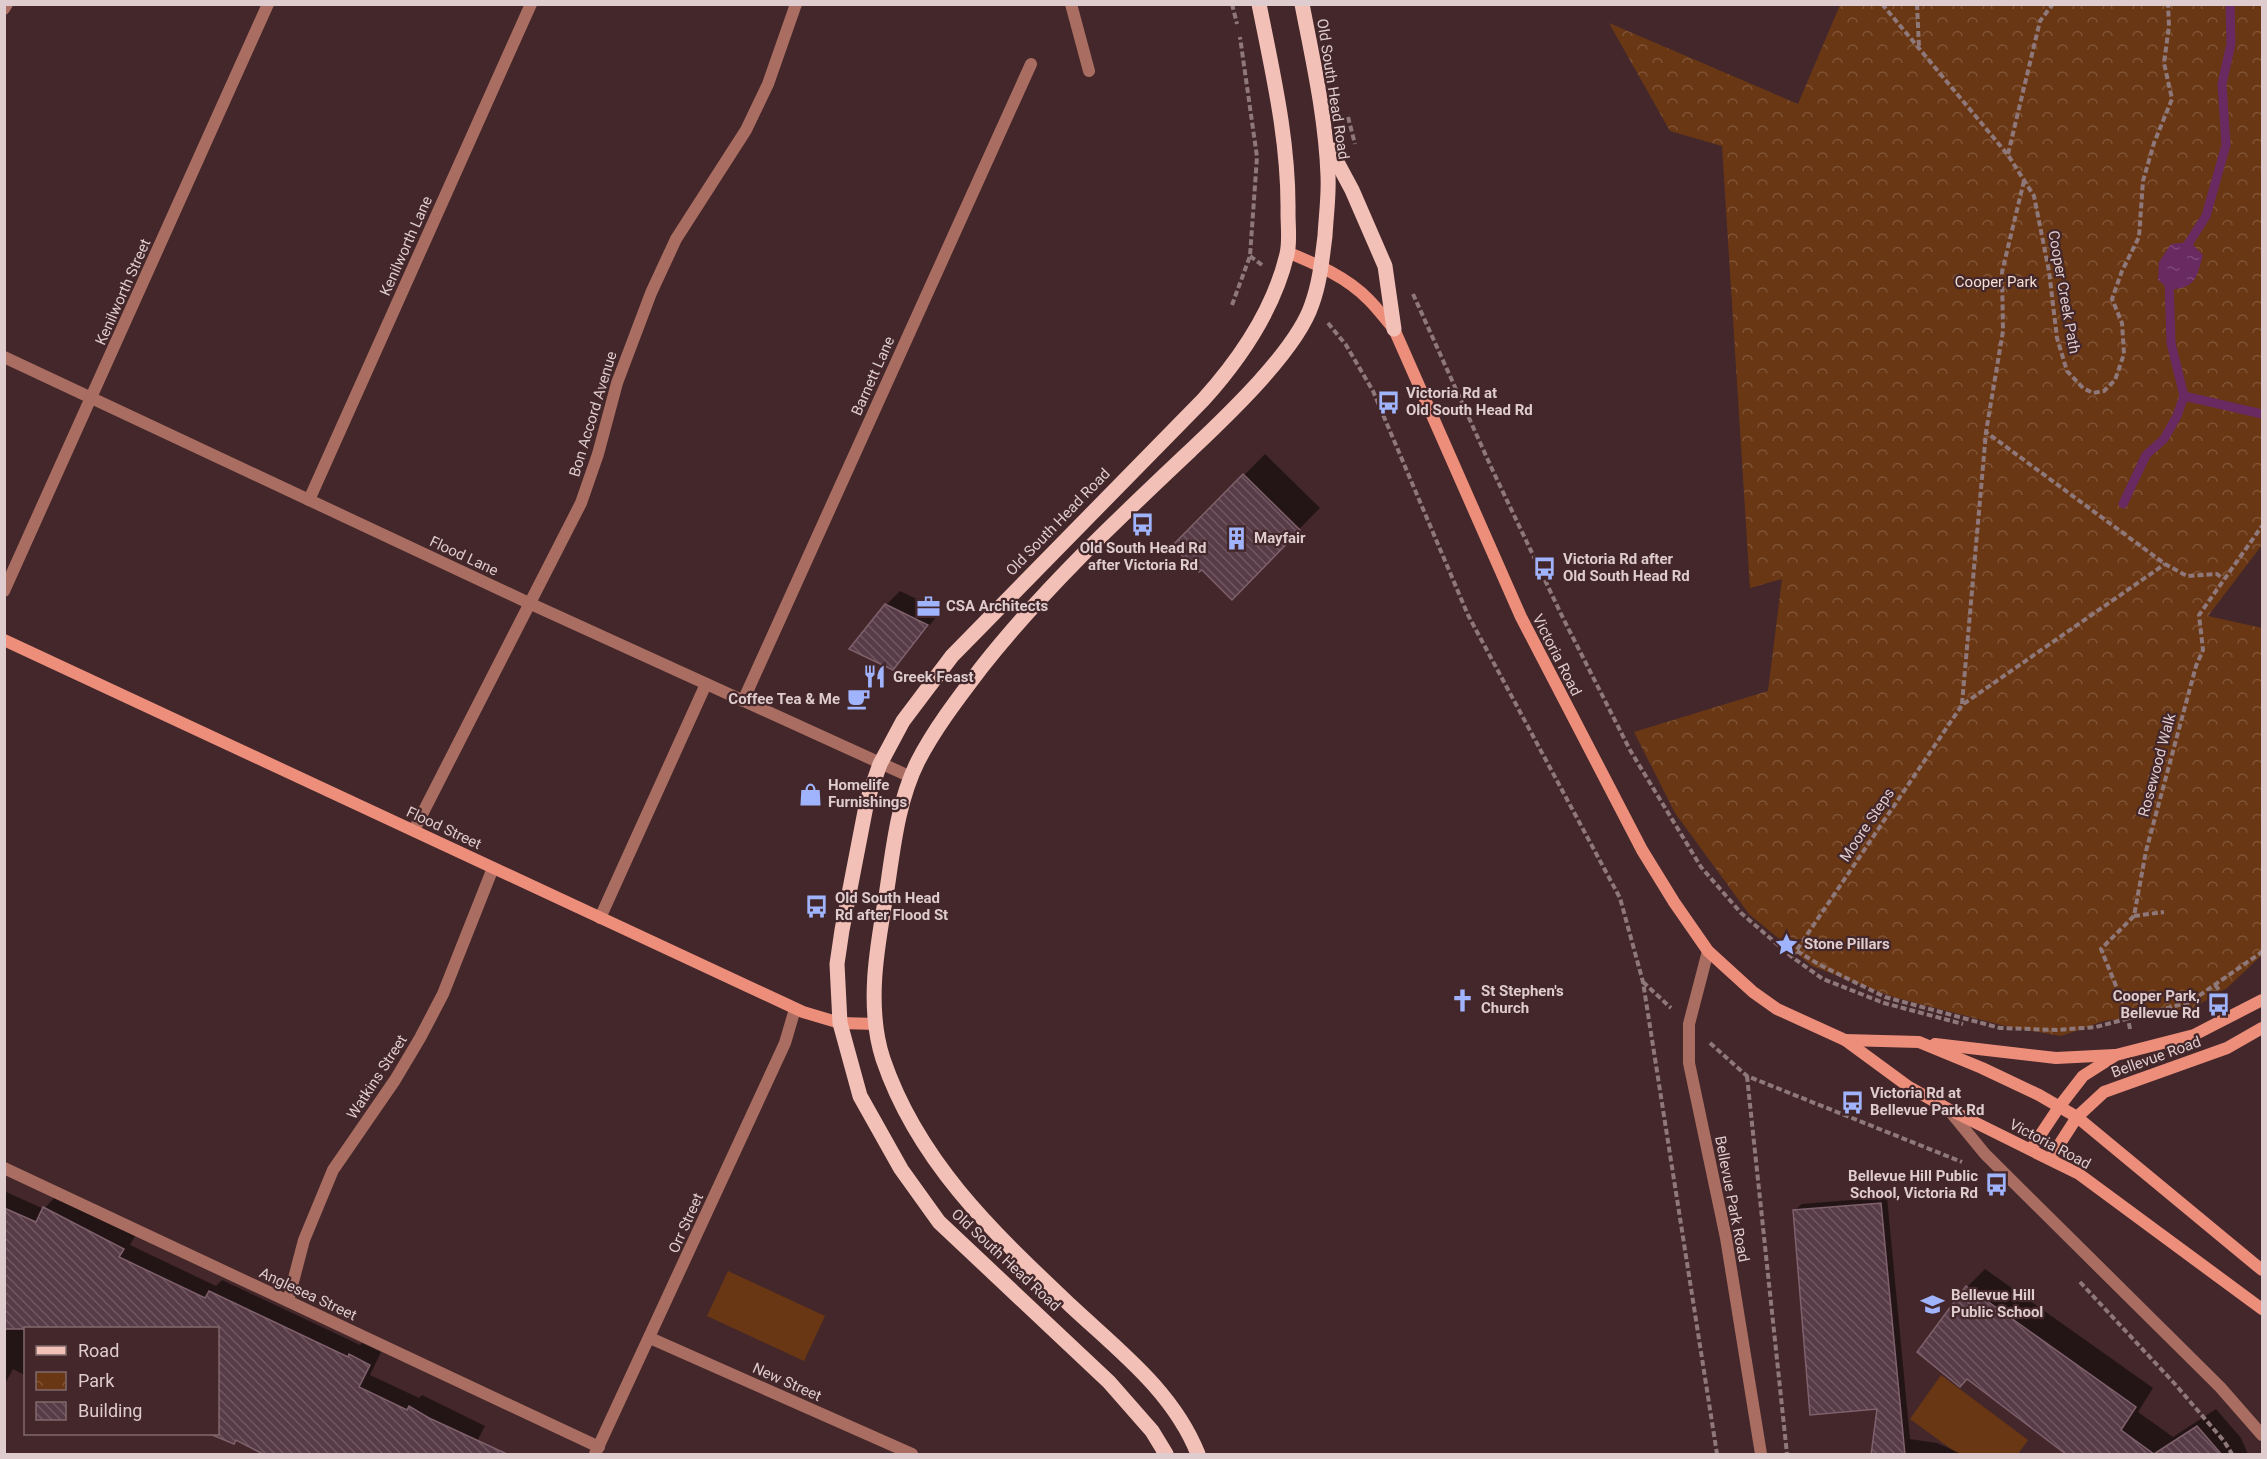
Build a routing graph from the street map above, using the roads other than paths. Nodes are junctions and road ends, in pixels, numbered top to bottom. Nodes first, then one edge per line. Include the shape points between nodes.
1 (7, 4) edge
2 (268, 4) edge
3 (531, 4) edge
4 (796, 4) edge
5 (1071, 4) edge
6 (1259, 4) edge
7 (1302, 4) edge
8 (4, 9) edge
9 (1031, 64) dead end
10 (1089, 70) dead end
11 (1325, 138) junction
12 (1287, 252) junction
13 (1322, 267) junction
14 (1394, 329) junction
15 (4, 357) edge
16 (91, 398) junction
17 (309, 500) junction
18 (4, 591) edge
19 (531, 604) junction
20 (4, 639) edge
21 (706, 684) junction
22 (743, 701) junction
23 (880, 764) junction
24 (911, 777) junction
25 (414, 830) junction
26 (493, 868) junction
27 (600, 918) junction
28 (1708, 951) junction
29 (2262, 1000) edge
30 (795, 1009) junction
31 (840, 1023) junction
32 (877, 1024) junction
33 (2262, 1028) edge
34 (1845, 1040) junction
35 (1919, 1042) junction
36 (2116, 1055) junction
37 (2059, 1107) junction
38 (1948, 1109) junction
39 (2077, 1117) junction
40 (2031, 1149) junction
41 (2050, 1159) junction
42 (4, 1168) edge
43 (2262, 1270) edge
44 (288, 1301) junction
45 (2262, 1309) edge
46 (650, 1338) junction
47 (2262, 1435) edge
48 (597, 1451) edge
49 (912, 1455) edge
50 (1166, 1455) edge
51 (1198, 1455) edge
52 (1761, 1455) edge

1 - 8 street
2 - 16 street, Kenilworth Street
3 - 17 street, Kenilworth Lane
4 - 19 street, Bon Accord Avenue via 768,84 746,130 676,239 651,293 620,374 581,502
5 - 10 street
6 - 12 main road, Old South Head Road via 1283,125
7 - 11 main road, Old South Head Road
9 - 22 street, Barnett Lane
11 - 13 main road, Old South Head Road via 1328,178
11 - 14 main road via 1385,266
12 - 13 street, Victoria Road
12 - 23 main road, Old South Head Road via 1264,314 1226,375 952,656 903,721
13 - 14 street, Victoria Road via 1368,298
13 - 24 main road, Old South Head Road via 1311,308 1297,335 1209,433 1036,603 960,696
14 - 28 street, Victoria Road via 1521,617 1642,850
15 - 16 street, Flood Lane
16 - 17 street, Flood Lane
16 - 18 street, Kenilworth Street
17 - 19 street, Flood Lane
19 - 21 street, Flood Lane
19 - 25 street, Bon Accord Avenue
20 - 25 street, Flood Street
21 - 22 street, Flood Lane
21 - 27 street
22 - 23 street, Flood Lane
23 - 24 street, Flood Lane
23 - 31 main road, Old South Head Road via 867,801 842,930 837,964
24 - 32 main road, Old South Head Road via 899,816 879,937
25 - 26 street, Flood Street
26 - 27 street, Flood Street
26 - 44 street, Watkins Street via 443,994 420,1038 333,1170 304,1240
27 - 30 street, Flood Street
28 - 34 street, Victoria Road via 1777,1009
28 - 52 street, Bellevue Park Road via 1689,1024 1689,1063 1726,1238
29 - 36 street, Bellevue Road via 2194,1035
30 - 31 street, Flood Street
30 - 46 street, Orr Street via 784,1042
31 - 32 street, Flood Street
31 - 50 main road, Old South Head Road via 860,1096 901,1169 939,1222 1109,1382 1152,1431
32 - 51 main road, Old South Head Road via 882,1057 925,1146 946,1177 1070,1304 1135,1364 1167,1400
33 - 39 street, Bellevue Road via 2227,1048 2104,1092
34 - 35 street, Victoria Road
34 - 38 street, Victoria Road
35 - 36 street via 2056,1058
35 - 37 street, Victoria Road
36 - 37 street, Bellevue Road via 2083,1076
37 - 39 street, Victoria Road
37 - 40 street, Bellevue Road
38 - 40 street, Victoria Road
38 - 47 street via 1985,1154 2220,1387
39 - 41 street, Bellevue Road
39 - 43 street, Victoria Road
40 - 41 street, Victoria Road
41 - 45 street, Victoria Road via 2079,1174
42 - 44 street, Anglesea Street
44 - 48 street, Anglesea Street
46 - 48 street, Orr Street
46 - 49 street, New Street

